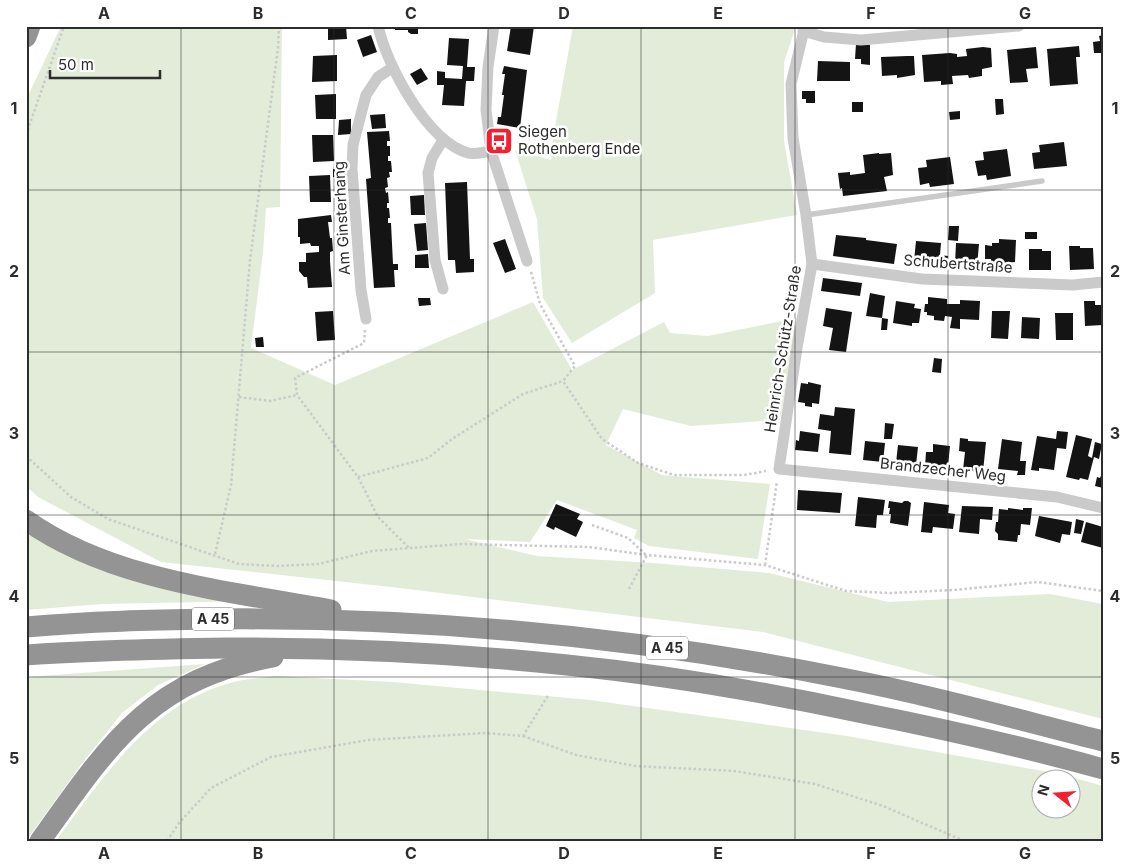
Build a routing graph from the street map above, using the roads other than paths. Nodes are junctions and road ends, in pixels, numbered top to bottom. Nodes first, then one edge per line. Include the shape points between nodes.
1 (30, 26) edge
2 (378, 26) edge
3 (494, 26) edge
4 (1019, 26) edge
5 (804, 29) edge
6 (26, 37) edge
7 (392, 68) junction
8 (443, 140) junction
9 (491, 151) junction
10 (1042, 181) dead end
11 (806, 215) junction
12 (527, 261) road end
13 (812, 264) junction
14 (1103, 282) edge
15 (443, 290) dead end
16 (366, 319) road end
17 (779, 469) joint
18 (1103, 508) edge
19 (26, 520) edge
20 (400, 622) junction
21 (26, 627) edge
22 (327, 650) junction
23 (26, 655) edge
24 (1103, 741) edge
25 (1103, 769) edge
26 (40, 841) edge

1 - 6 highway
2 - 7 street
3 - 9 street via 486,110
4 - 5 street via 861,40 824,37
5 - 11 street, Heinrich-Schütz-Straße via 791,84 793,138
7 - 8 street via 413,102
7 - 16 street, Am Ginsterhang via 378,77 366,95 353,145 352,178
8 - 9 street via 469,154
8 - 15 street via 432,158 428,173 435,260
9 - 12 street
10 - 11 lane
11 - 13 street, Heinrich-Schütz-Straße
13 - 14 street, Schubertstraße via 922,279 1073,285
13 - 17 street, Heinrich-Schütz-Straße
17 - 18 street, Brandzecher Weg via 1058,497
19 - 20 highway via 84,552 142,572 217,590
20 - 21 highway, A 45 via 175,620
20 - 24 highway, A 45 via 579,636 756,662 931,697
22 - 23 highway, A 45 via 164,649
22 - 25 highway, A 45 via 507,659 649,675 809,701
22 - 26 highway via 271,657 234,667 201,678 168,696 118,738

